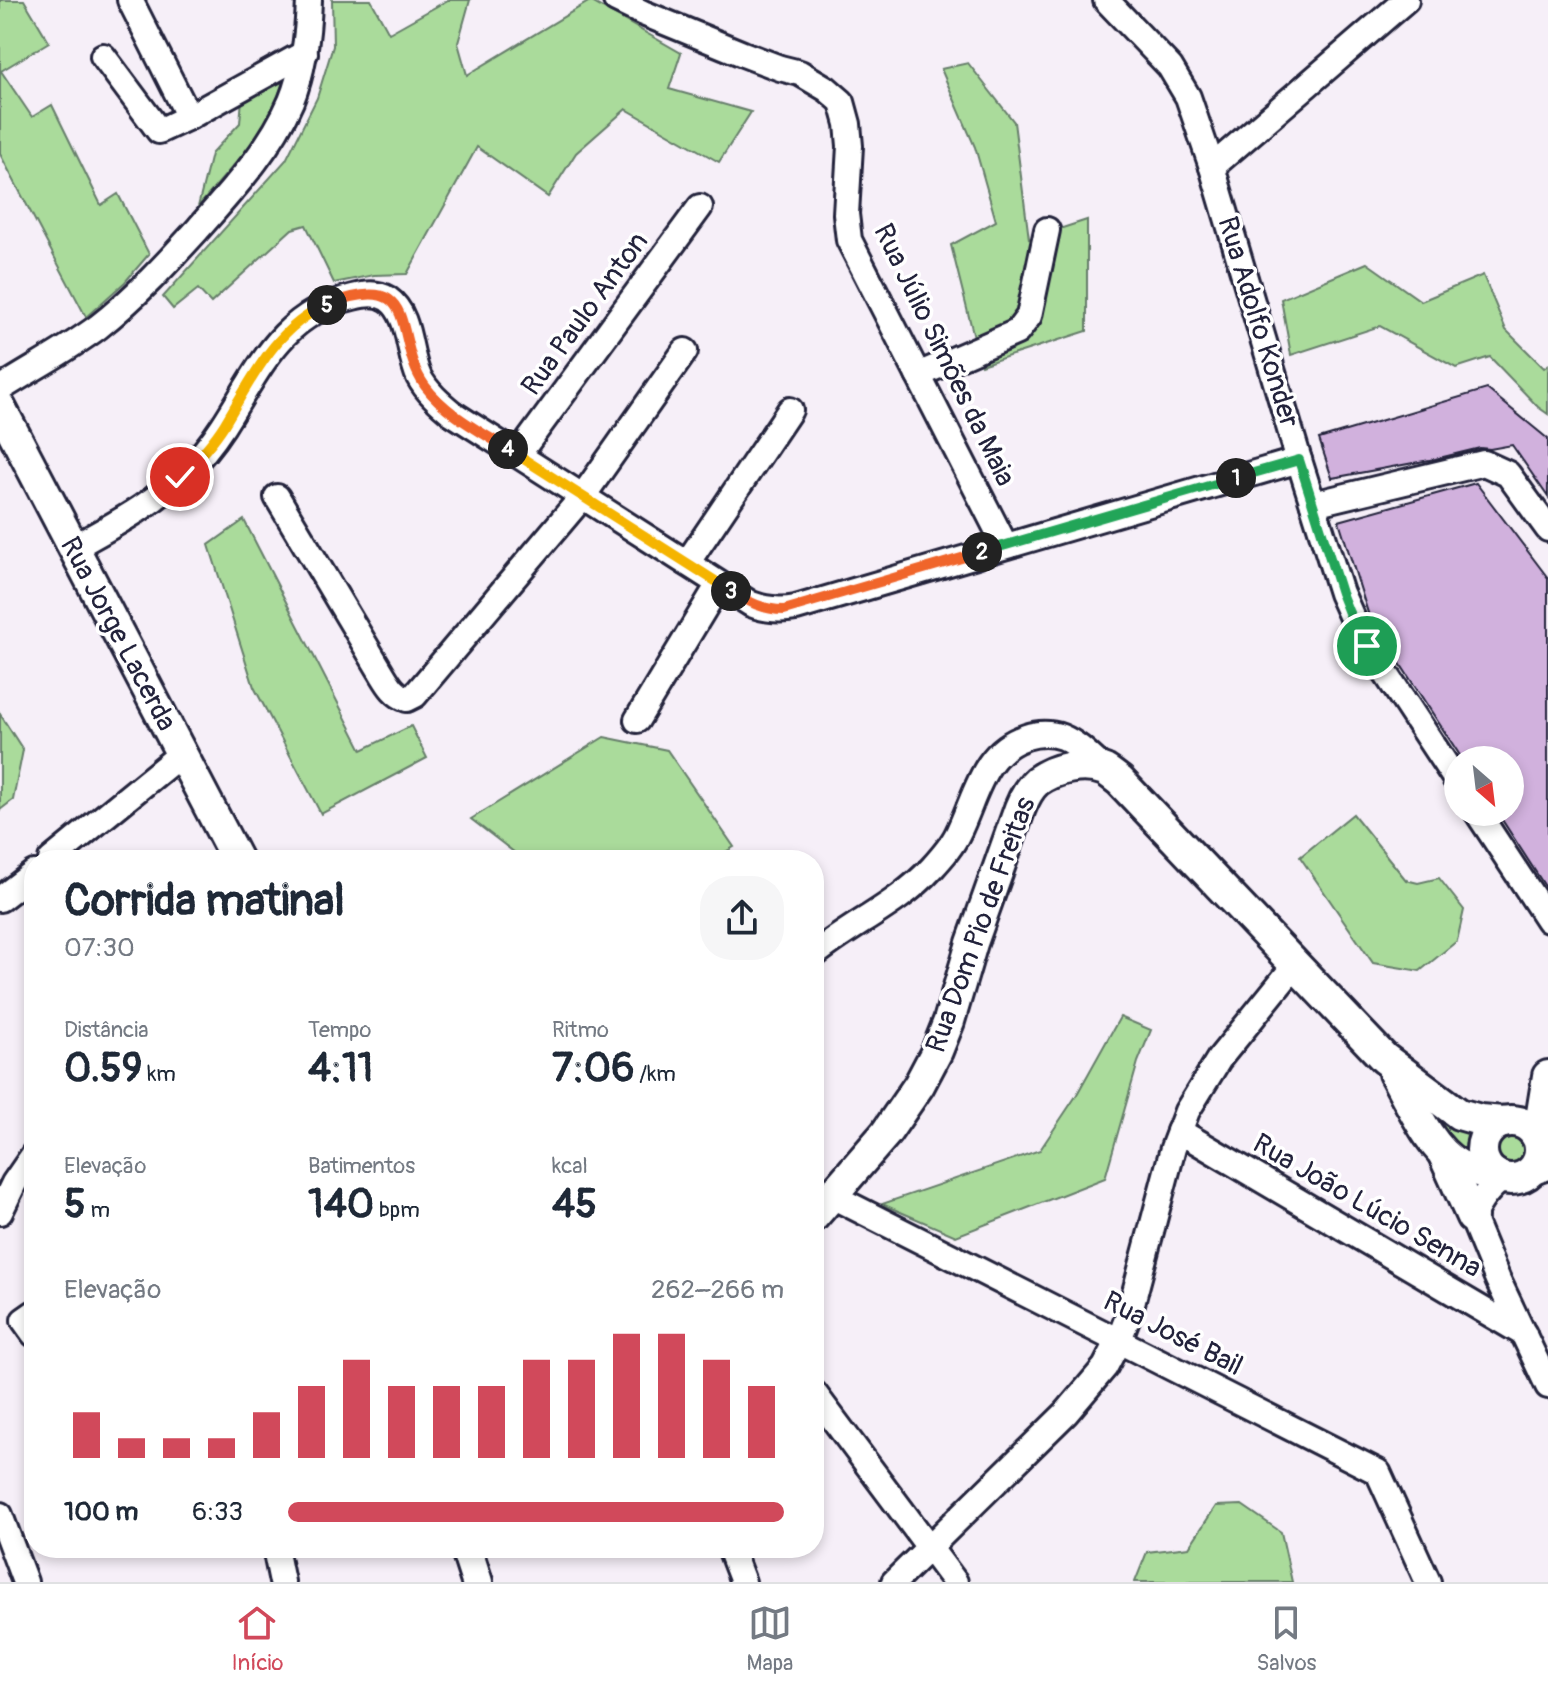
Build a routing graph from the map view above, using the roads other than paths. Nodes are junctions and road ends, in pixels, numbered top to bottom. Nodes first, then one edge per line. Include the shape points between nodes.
1 (130, 0) edge
2 (309, 0) edge
3 (616, 0) edge
4 (1106, 0) edge
5 (1406, 0) edge
6 (305, 53) junction
7 (103, 56) dead end
8 (189, 117) junction
9 (1212, 167) junction
10 (700, 207) dead end
11 (1047, 230) dead end
12 (685, 351) dead end
13 (918, 375) junction
14 (0, 389) edge
15 (0, 407) edge
16 (790, 410) dead end
17 (518, 455) junction
18 (1299, 460) junction
19 (583, 496) junction
20 (277, 497) dead end
21 (1313, 504) junction
22 (1548, 529) edge
23 (1005, 545) junction
24 (73, 548) junction
25 (687, 563) junction
26 (719, 584) junction
27 (637, 720) dead end
28 (181, 754) junction
29 (1444, 762) edge
30 (1106, 771) junction
31 (1486, 826) edge
32 (63, 850) edge
33 (232, 850) edge
34 (24, 881) edge
35 (0, 899) edge
36 (1548, 920) edge
37 (824, 948) edge
38 (1296, 964) junction
39 (1384, 1058) junction
40 (1548, 1078) edge
41 (1526, 1130) edge
42 (1179, 1131) junction
43 (1444, 1155) junction
44 (24, 1168) edge
45 (1518, 1173) edge
46 (824, 1205) edge
47 (824, 1206) edge
48 (0, 1212) edge
49 (1472, 1217) junction
50 (1498, 1280) junction
51 (1461, 1296) junction
52 (1524, 1334) junction
53 (1119, 1340) junction
54 (1548, 1386) edge
55 (824, 1406) edge
56 (0, 1515) edge
57 (929, 1548) junction
58 (277, 1558) edge
59 (469, 1558) edge
60 (734, 1558) edge
61 (25, 1582) edge
62 (282, 1582) edge
63 (477, 1582) edge
64 (743, 1582) edge
65 (894, 1582) edge
66 (955, 1582) edge
67 (1428, 1582) edge

1 - 8 street
2 - 6 street
3 - 13 street, Rua Júlio Simões da Maia via 800,73 842,102 850,146 849,240
4 - 9 street, Rua Adolfo Konder via 1180,82
5 - 9 street
6 - 8 street
6 - 14 street via 290,102 264,150 159,271 95,329
7 - 8 street via 159,131
9 - 18 street, Rua Adolfo Konder
10 - 17 street, Rua Paulo Anton
11 - 13 street via 1029,316 1017,332
12 - 19 street
13 - 23 street, Rua Júlio Simões da Maia
15 - 24 main road, Rua Jorge Lacerda
16 - 25 street
17 - 19 street
17 - 24 street via 440,403 420,378 396,307 381,296 360,295 318,309 292,326 269,351 189,469 154,499
18 - 21 street, Rua Adolfo Konder
18 - 23 street
19 - 20 street via 407,699 391,688
19 - 25 street
21 - 22 street via 1484,463 1508,474
21 - 29 street, Rua Adolfo Konder via 1358,631
23 - 26 street via 784,610 751,604
24 - 28 main road, Rua Jorge Lacerda
25 - 26 street
26 - 27 street
28 - 32 street
28 - 33 main road, Rua Jorge Lacerda
30 - 37 street via 1053,734 1029,736 1007,746 984,771 956,838 931,870
30 - 38 main road
30 - 46 main road, Rua Dom Pio de Freitas via 1088,766 1053,772 1027,793 937,1051 903,1110
31 - 36 street
34 - 35 street
38 - 39 main road
38 - 42 street via 1219,1059
39 - 41 main road via 1459,1114
39 - 43 main road
40 - 41 main road
41 - 45 main road via 1540,1154 1538,1162
41 - 45 main road via 1495,1126 1483,1141 1488,1168
42 - 51 street, Rua João Lúcio Senna
42 - 53 street
43 - 45 main road via 1472,1170
43 - 49 main road
44 - 48 street
45 - 49 street via 1491,1187
47 - 53 street, Rua José Bail
49 - 50 street
50 - 51 street
50 - 52 street
51 - 52 street, Rua João Lúcio Senna
52 - 54 street
53 - 57 street via 1083,1394
53 - 67 street, Rua José Bail via 1378,1472
55 - 57 street
56 - 61 street
57 - 65 street
57 - 66 street
58 - 62 street
59 - 63 main road
60 - 64 street

